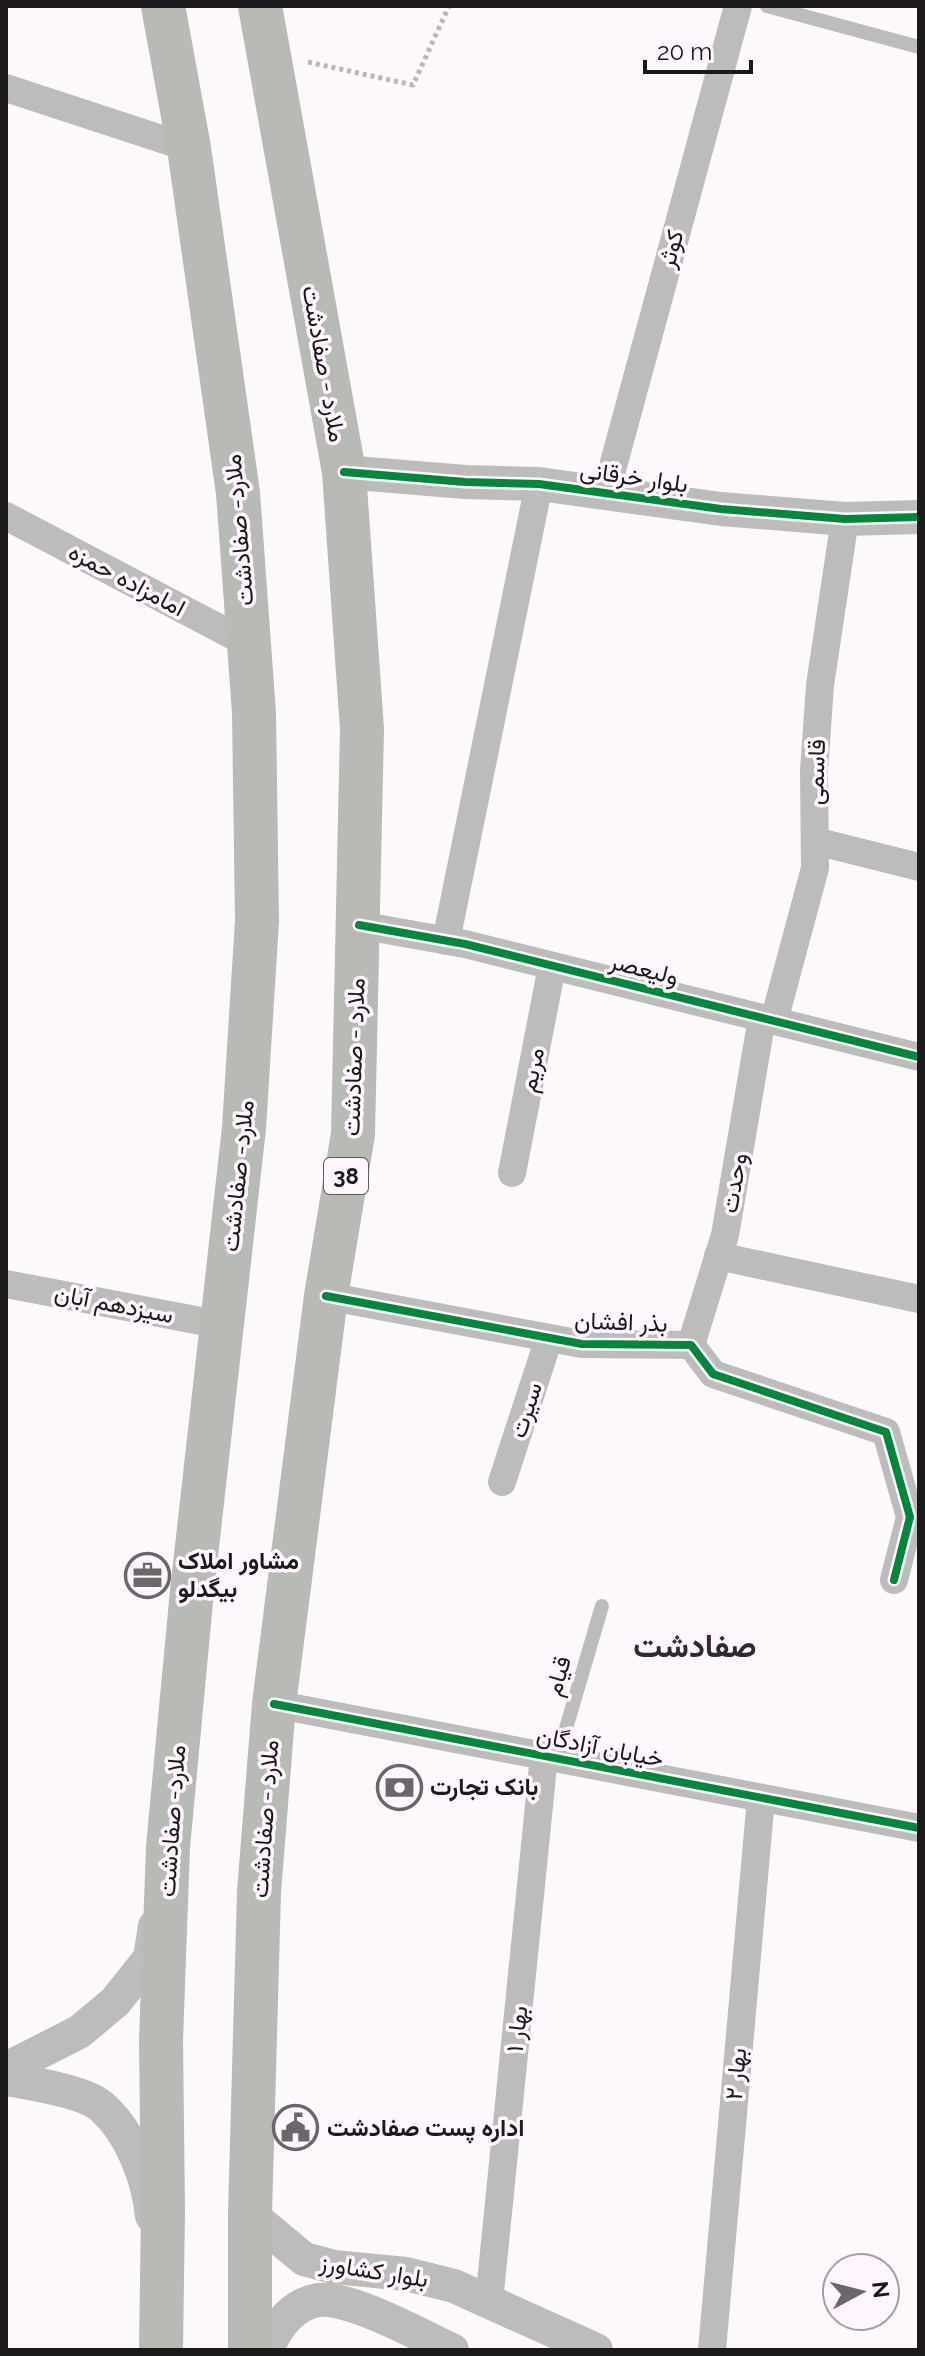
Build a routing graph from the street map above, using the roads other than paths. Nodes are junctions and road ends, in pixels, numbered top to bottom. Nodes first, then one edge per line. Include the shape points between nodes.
1 (163, 6) edge
2 (260, 6) edge
3 (738, 6) edge
4 (767, 6) edge
5 (919, 47) edge
6 (6, 88) edge
7 (189, 148) junction
8 (344, 472) junction
9 (539, 484) junction
10 (606, 492) junction
11 (6, 516) edge
12 (918, 516) edge
13 (845, 519) junction
14 (249, 644) junction
15 (815, 841) junction
16 (919, 867) edge
17 (359, 925) junction
18 (446, 941) junction
19 (552, 966) junction
20 (768, 1020) junction
21 (919, 1057) edge
22 (512, 1173) dead end
23 (718, 1256) junction
24 (6, 1284) edge
25 (326, 1296) junction
26 (919, 1299) edge
27 (222, 1325) junction
28 (549, 1338) junction
29 (691, 1345) junction
30 (502, 1482) dead end
31 (894, 1580) dead end
32 (602, 1606) dead end
33 (274, 1704) junction
34 (550, 1757) junction
35 (761, 1798) junction
36 (919, 1828) edge
37 (168, 1847) junction
38 (6, 2069) edge
39 (6, 2079) edge
40 (250, 2214) junction
41 (378, 2272) junction
42 (162, 2301) junction
43 (489, 2302) junction
44 (366, 2309) junction
45 (161, 2350) edge
46 (250, 2350) edge
47 (267, 2350) edge
48 (452, 2350) edge
49 (596, 2350) edge
50 (712, 2350) edge

1 - 7 highway, ملارد- صفادشت
2 - 8 highway, ملارد - صفادشت / 38
3 - 10 street, کوثر
4 - 5 lane
6 - 7 street
7 - 14 highway, ملارد- صفادشت via 238,493
8 - 9 street, بلوار خرقانی
8 - 17 highway, ملارد - صفادشت / 38 via 362,729
9 - 10 street, بلوار خرقانی
9 - 18 street
10 - 13 street, بلوار خرقانی
11 - 14 street, امامزاده حمزه
12 - 13 street, بلوار خرقانی
13 - 15 street, قاسمی via 820,685
14 - 27 highway, ملارد- صفادشت via 257,921 244,1128
15 - 16 street
15 - 20 street, قاسمی via 815,868
17 - 18 street, ولیعصر
17 - 25 highway, ملارد - صفادشت / 38 via 353,1134
18 - 19 street, ولیعصر
19 - 20 street, ولیعصر
19 - 22 street, مریم
20 - 21 street, ولیعصر
20 - 23 street, وحدت
23 - 26 street
23 - 29 street, وحدت
24 - 27 street, سیزدهم آبان
25 - 28 street, بذر افشان
25 - 33 highway, ملارد - صفادشت / 38
27 - 37 highway, ملارد- صفادشت
28 - 29 street, بذر افشان via 582,1344
28 - 30 street, سیرت
29 - 31 street, بذر افشان via 713,1374 886,1432 910,1517
32 - 34 lane, قیام
33 - 34 street, خیابان آزادگان
33 - 40 highway, ملارد - صفادشت / 38 via 259,1892
34 - 35 street, خیابان آزادگان
34 - 43 street, بهار ۱
35 - 36 street, خیابان آزادگان
35 - 50 street, بهار ۲
37 - 38 street via 150,1958 115,2002 79,2032
37 - 42 highway, ملارد- صفادشت via 161,2040
39 - 42 street via 54,2087 100,2105 131,2143 151,2205
40 - 41 street, بلوار کشاورز via 304,2259
40 - 46 highway, ملارد - صفادشت / 38
41 - 43 street, بلوار کشاورز via 454,2286
41 - 44 street via 363,2287
42 - 45 highway, ملارد- صفادشت
43 - 49 street, بلوار کشاورز
44 - 47 street, بلوار کشاورز via 319,2300 293,2310 276,2328
44 - 48 street, بلوار کشاورز

